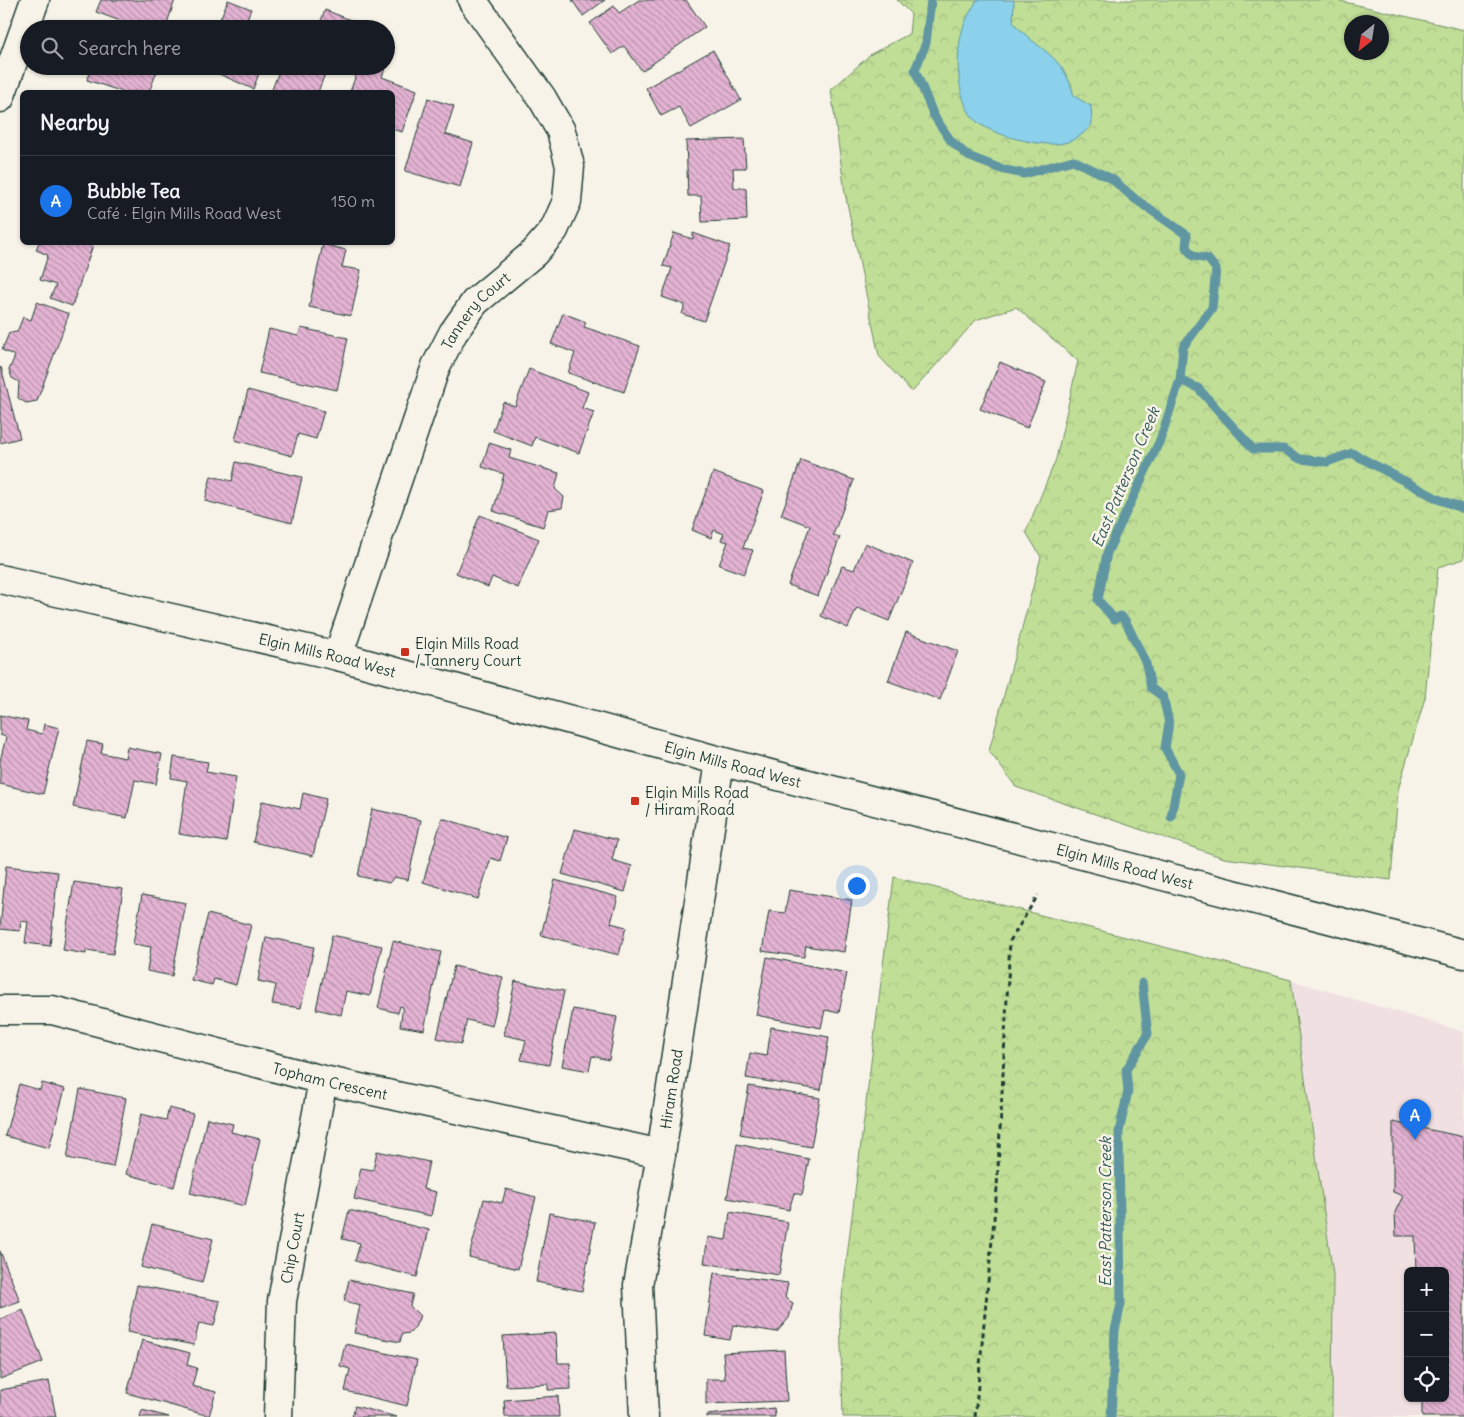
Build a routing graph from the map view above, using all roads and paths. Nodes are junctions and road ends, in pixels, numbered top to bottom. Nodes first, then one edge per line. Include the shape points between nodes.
1 (34, 0) edge
2 (472, 0) edge
3 (27, 20) edge
4 (20, 40) edge
5 (0, 98) edge
6 (0, 580) edge
7 (338, 656) junction
8 (720, 761) junction
9 (1038, 895) dead end
10 (1464, 954) edge
11 (0, 1010) edge
12 (322, 1080) junction
13 (661, 1154) junction
14 (278, 1417) edge
15 (644, 1417) edge
16 (975, 1417) edge

1 - 3 street
2 - 7 street, Tannery Court via 542,98 561,131 570,166 567,201 554,230 539,247 475,302 453,333 436,366
4 - 5 street
6 - 7 street, Elgin Mills Road West
7 - 8 street, Elgin Mills Road West
8 - 10 street, Elgin Mills Road West
8 - 13 street, Hiram Road
9 - 16 path via 1010,941 997,1188
11 - 12 street, Topham Crescent via 52,1010
12 - 13 street, Topham Crescent
12 - 14 street, Chip Court via 282,1300
13 - 15 street, Hiram Road via 638,1286

